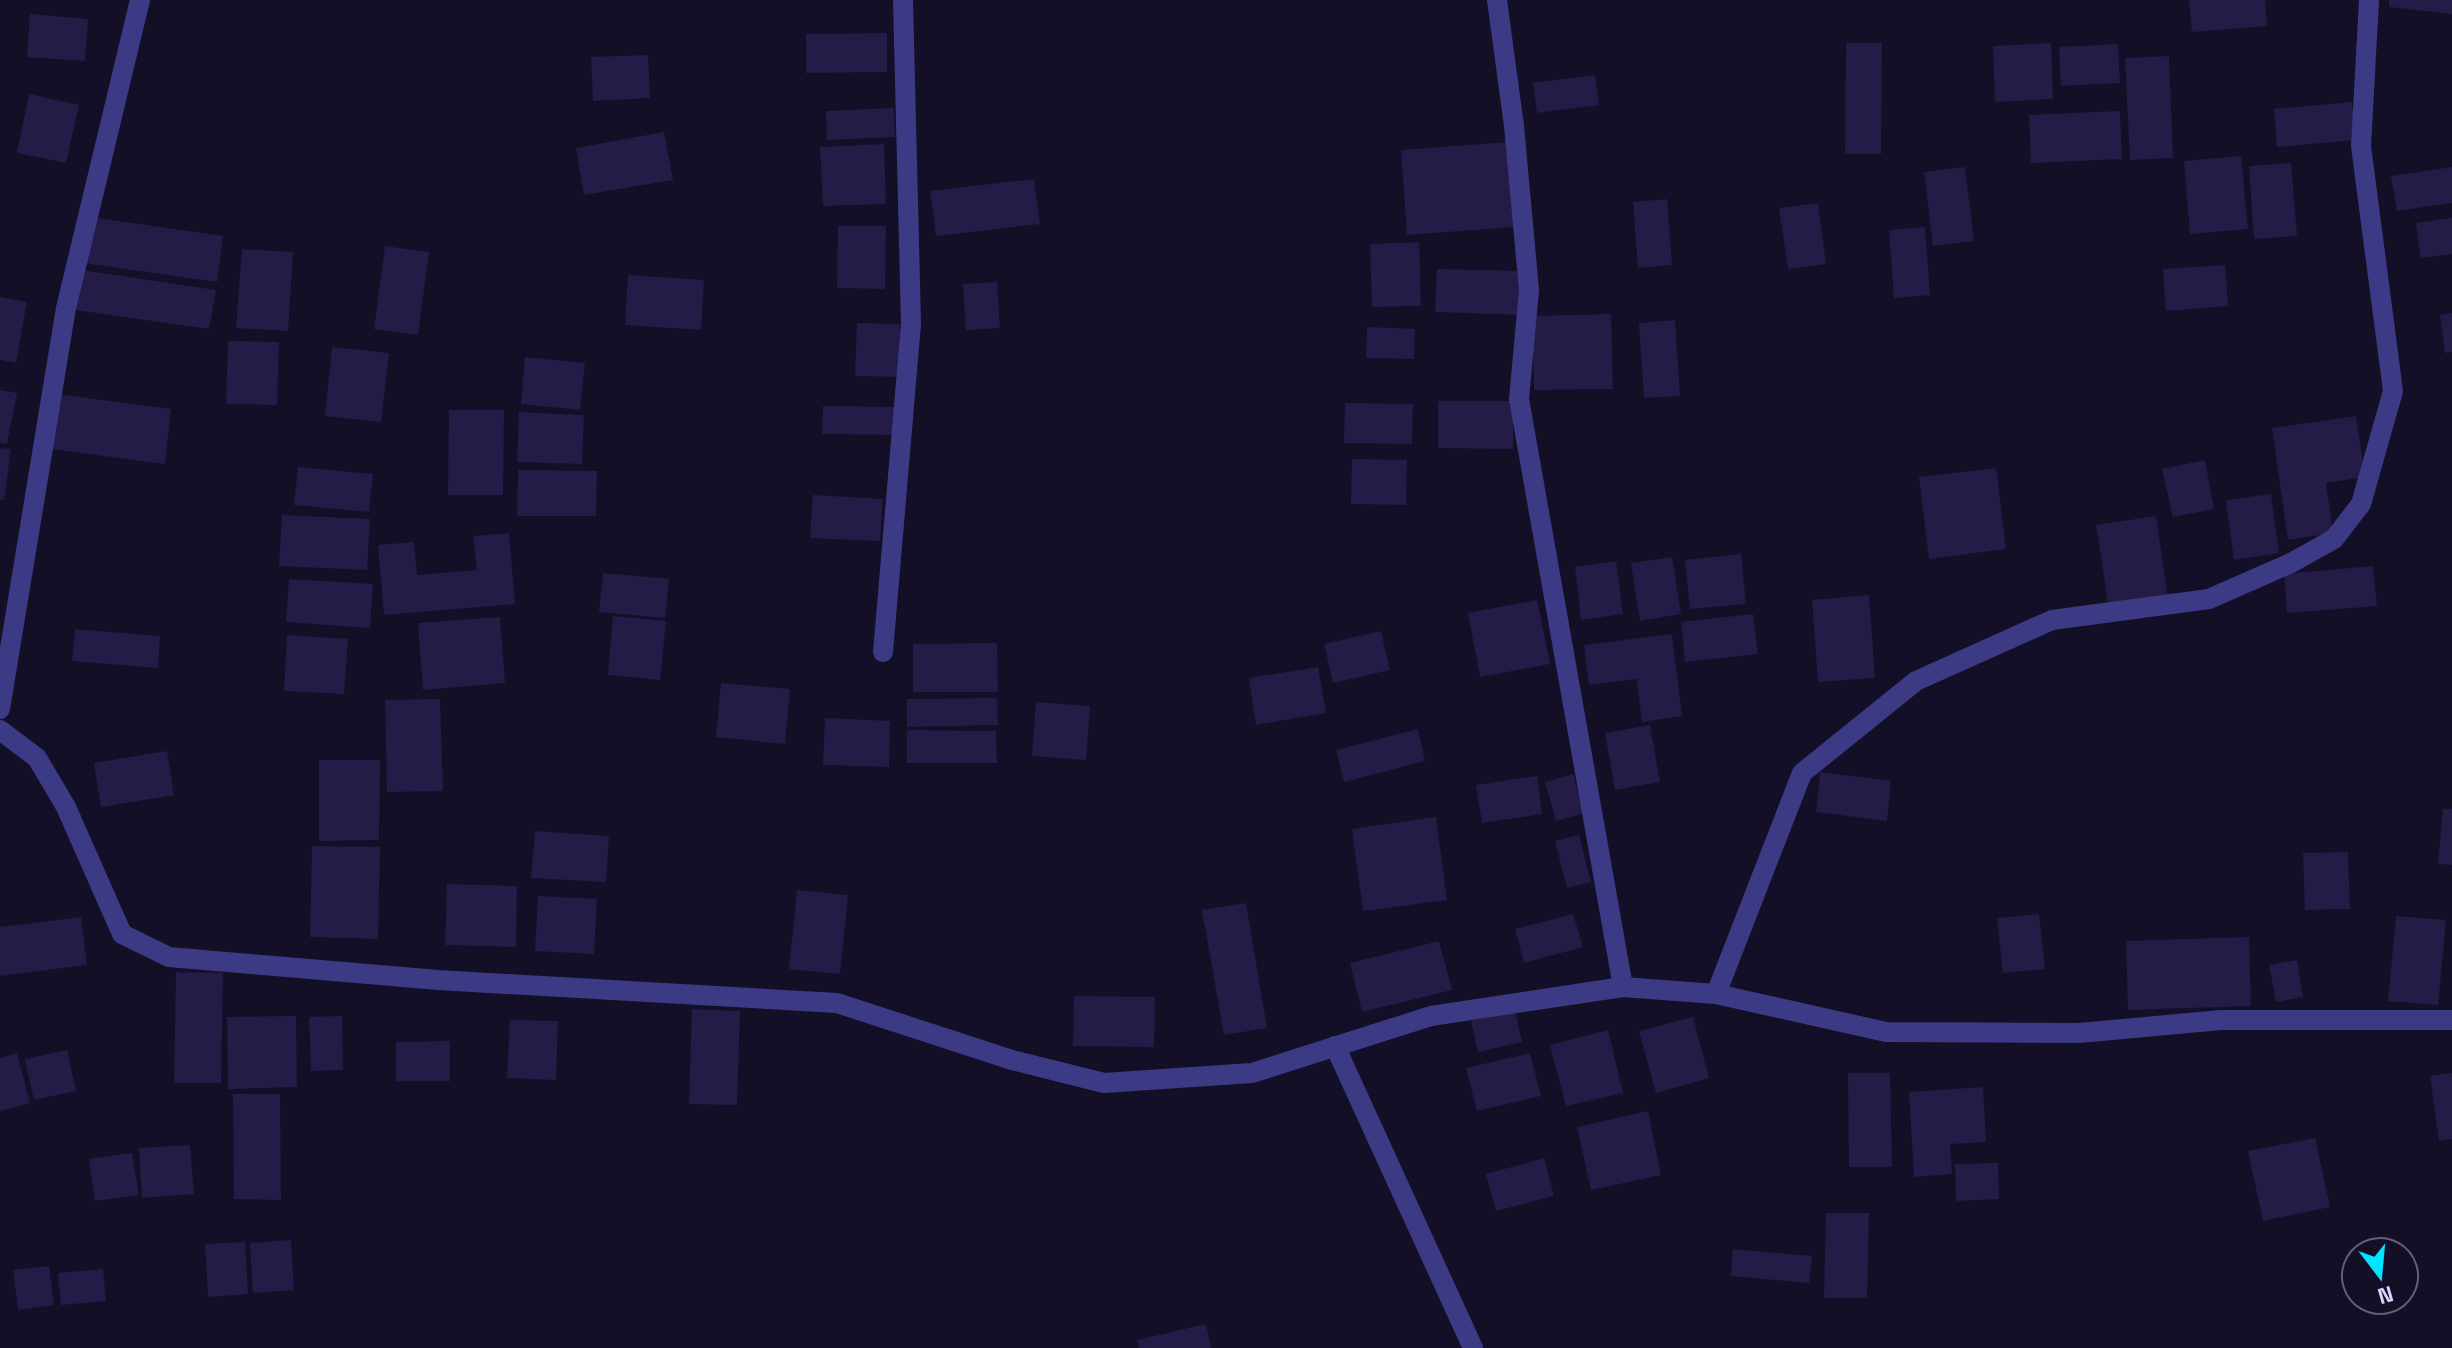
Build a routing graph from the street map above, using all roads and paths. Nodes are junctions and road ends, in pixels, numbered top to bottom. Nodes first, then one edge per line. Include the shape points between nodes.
1 (140, 0) edge
2 (903, 0) edge
3 (1497, 0) edge
4 (2369, 0) edge
5 (883, 652) dead end
6 (0, 709) edge
7 (0, 730) edge
8 (1623, 987) junction
9 (1716, 994) junction
10 (2452, 1020) edge
11 (1335, 1046) junction
12 (1473, 1348) edge

1 - 6 street via 66,308
2 - 5 street via 911,324
3 - 8 street via 1529,290 1519,399
4 - 9 street via 2361,146 2393,391 2361,504 2334,539 2209,599 2052,620 1916,681 1802,773
7 - 11 street via 37,758 66,807 122,934 169,957 438,980 837,1003 1012,1060 1104,1083 1252,1073
8 - 9 street
8 - 11 street via 1431,1016
9 - 10 street via 1886,1032 2079,1033 2221,1020
11 - 12 street

